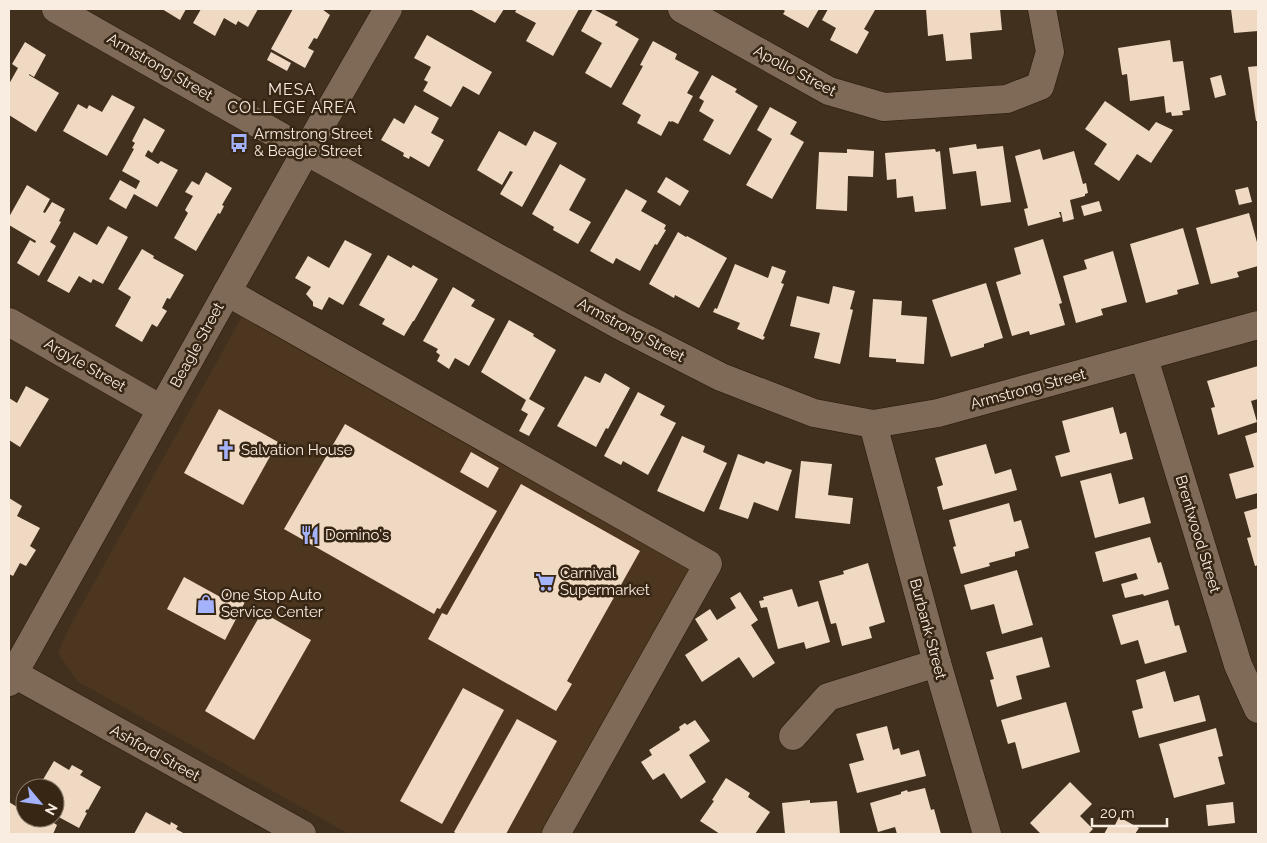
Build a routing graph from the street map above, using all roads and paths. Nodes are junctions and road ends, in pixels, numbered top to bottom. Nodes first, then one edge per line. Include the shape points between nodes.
1 (56, 9) edge
2 (388, 9) edge
3 (682, 9) edge
4 (1042, 9) edge
5 (306, 151) junction
6 (227, 292) junction
7 (9, 322) edge
8 (1258, 325) edge
9 (1144, 358) junction
10 (162, 409) junction
11 (873, 424) junction
12 (937, 663) junction
13 (10, 675) edge
14 (1258, 708) edge
15 (793, 736) dead end
16 (291, 832) edge
17 (556, 834) edge
18 (987, 834) edge

1 - 5 street, Armstrong Street
2 - 5 street, Beagle Street
3 - 4 street, Apollo Street via 829,91 884,108 1007,99 1040,86 1050,52
5 - 6 street, Beagle Street
5 - 11 street, Armstrong Street via 619,325 721,377 814,413
6 - 10 street, Beagle Street
6 - 17 street via 708,564
7 - 10 street, Argyle Street
8 - 9 street, Armstrong Street
9 - 11 street, Armstrong Street via 938,413
9 - 14 street, Brentwood Street via 1238,665
10 - 13 street, Beagle Street
11 - 12 street, Burbank Street
12 - 15 street via 828,697
12 - 18 street, Burbank Street
13 - 16 street, Ashford Street

